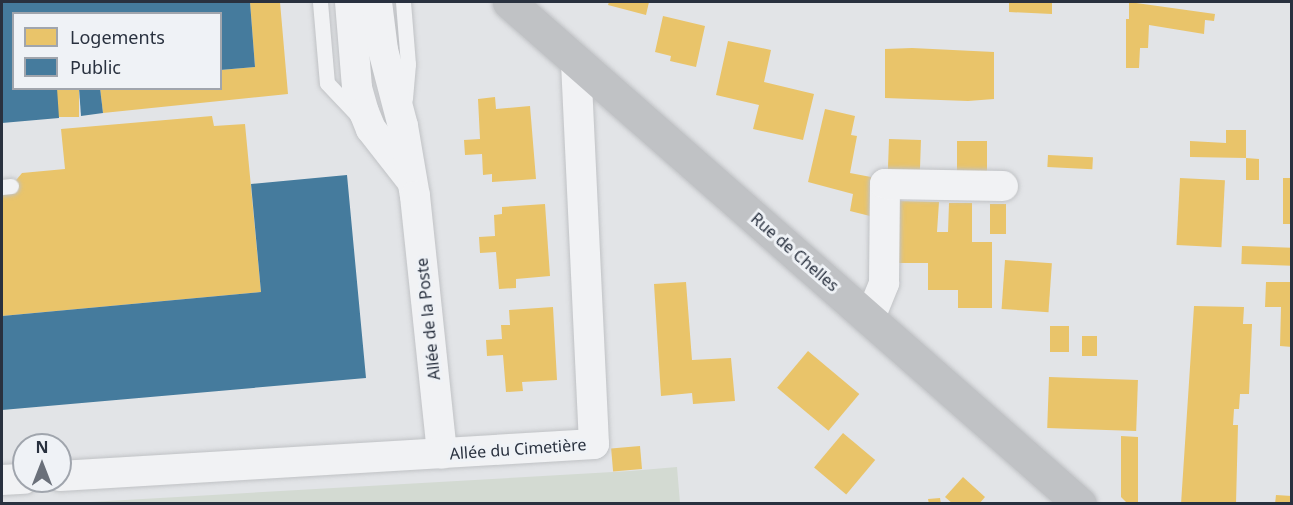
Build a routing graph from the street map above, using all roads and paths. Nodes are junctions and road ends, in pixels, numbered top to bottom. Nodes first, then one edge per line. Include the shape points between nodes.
1 (320, 2) edge
2 (350, 2) edge
3 (377, 2) edge
4 (403, 2) edge
5 (509, 2) edge
6 (576, 60) junction
7 (403, 126) junction
8 (371, 129) junction
9 (413, 184) junction
10 (1003, 186) dead end
11 (870, 318) junction
12 (442, 454) junction
13 (72, 475) edge
14 (1080, 504) edge

1 - 8 lane via 327,83
2 - 8 street via 357,88
3 - 7 street, Allée de la Poste via 383,50
4 - 7 lane via 408,64
5 - 6 main road, Rue de Chelles
6 - 11 main road, Rue de Chelles
6 - 12 street, Allée du Cimetière via 594,444
7 - 9 street, Allée de la Poste
8 - 9 street
9 - 12 street, Allée de la Poste
10 - 11 street via 885,184 884,283
11 - 14 main road, Rue de Chelles
12 - 13 street, Allée du Cimetière

